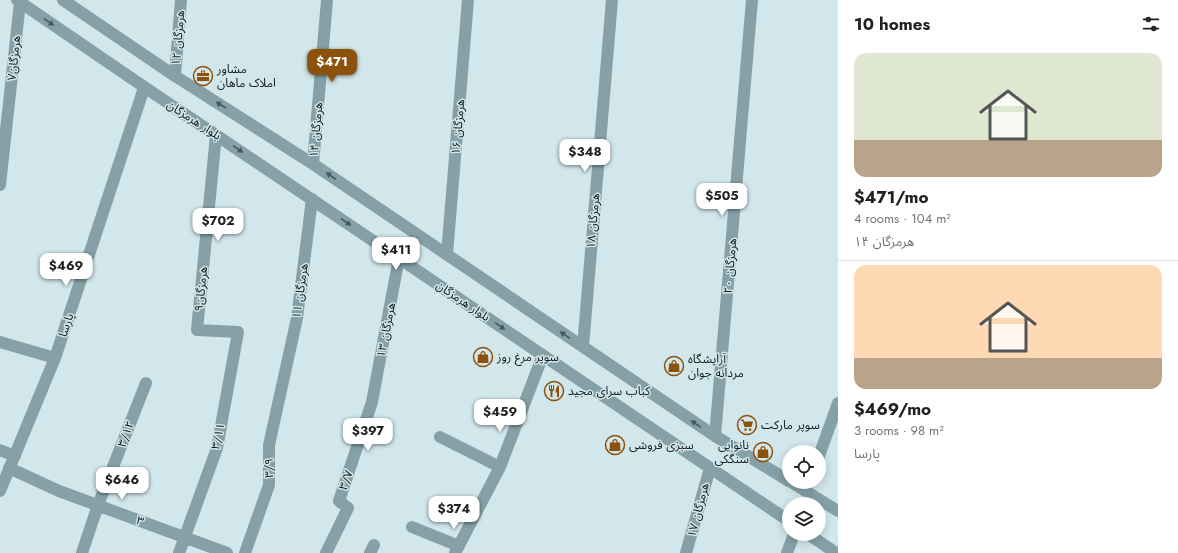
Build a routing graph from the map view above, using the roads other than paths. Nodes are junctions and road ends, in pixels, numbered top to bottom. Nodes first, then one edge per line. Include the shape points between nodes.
1 (63, 0) edge
2 (181, 0) edge
3 (327, 0) edge
4 (468, 0) edge
5 (612, 0) edge
6 (752, 0) edge
7 (19, 1) edge
8 (175, 76) junction
9 (144, 88) junction
10 (216, 135) junction
11 (313, 164) junction
12 (0, 185) edge
13 (312, 199) junction
14 (447, 254) junction
15 (399, 258) junction
16 (238, 332) joint
17 (0, 342) edge
18 (583, 347) junction
19 (543, 355) junction
20 (55, 358) junction
21 (283, 382) joint
22 (146, 383) dead end
23 (372, 402) joint
24 (838, 404) edge
25 (715, 436) junction
26 (440, 437) dead end
27 (823, 445) edge
28 (0, 450) edge
29 (15, 456) junction
30 (500, 467) junction
31 (10, 468) junction
32 (710, 468) junction
33 (782, 477) edge
34 (810, 489) edge
35 (0, 491) edge
36 (98, 505) junction
37 (838, 511) edge
38 (782, 516) edge
39 (412, 527) dead end
40 (185, 537) junction
41 (791, 541) edge
42 (818, 541) edge
43 (457, 550) edge
44 (82, 553) edge
45 (179, 553) edge
46 (227, 553) edge
47 (246, 553) edge
48 (326, 553) edge
49 (686, 553) edge
50 (787, 553) edge
51 (836, 553) edge

1 - 8 street
2 - 8 street, هرمزگان ۱۲
3 - 11 street, هرمزگان ۱۴
4 - 14 street, هرمزگان ۱۶
5 - 18 street, هرمزگان ۱۸
6 - 25 street, هرمزگان ۲۰
7 -> 9 street, بلوار هرمزگان
7 - 12 street, هرمزگان۷
11 -> 8 street
9 - 10 street, بلوار هرمزگان
9 - 20 street, پارسا
10 -> 13 street, بلوار هرمزگان
10 - 16 street, هرمزگان۹ via 197,330
14 -> 11 street
13 -> 15 street, بلوار هرمزگان
13 - 21 street, هرمزگان ۱۱ via 297,318
18 -> 14 street
15 -> 19 street, بلوار هرمزگان
15 - 23 street, هرمزگان ۱۳
16 - 40 street, ۳/۱۱ via 217,448
17 - 20 street
25 -> 18 street
19 - 30 street
19 - 32 street, بلوار هرمزگان
20 - 29 street, پارسا
21 - 47 street, ۳/۹ via 269,445 269,485
22 - 36 street, ۳/۱۲
23 - 48 street, ۳/۷ via 339,501 348,508
24 - 27 street
25 - 33 street
26 - 30 street
28 - 29 street
29 - 31 street, پارسا
30 - 43 street
31 - 35 street, پارسا
31 - 36 street, ۳ via 59,492
32 - 38 street, بلوار هرمزگان
32 - 49 street, هرمزگان ۱۷
34 - 37 street
36 - 40 street, ۳
36 - 44 street, ۳/۱۲
39 - 43 street
40 - 45 street, ۳/۱۱
40 - 46 street, ۳
41 - 50 street
42 - 51 street

